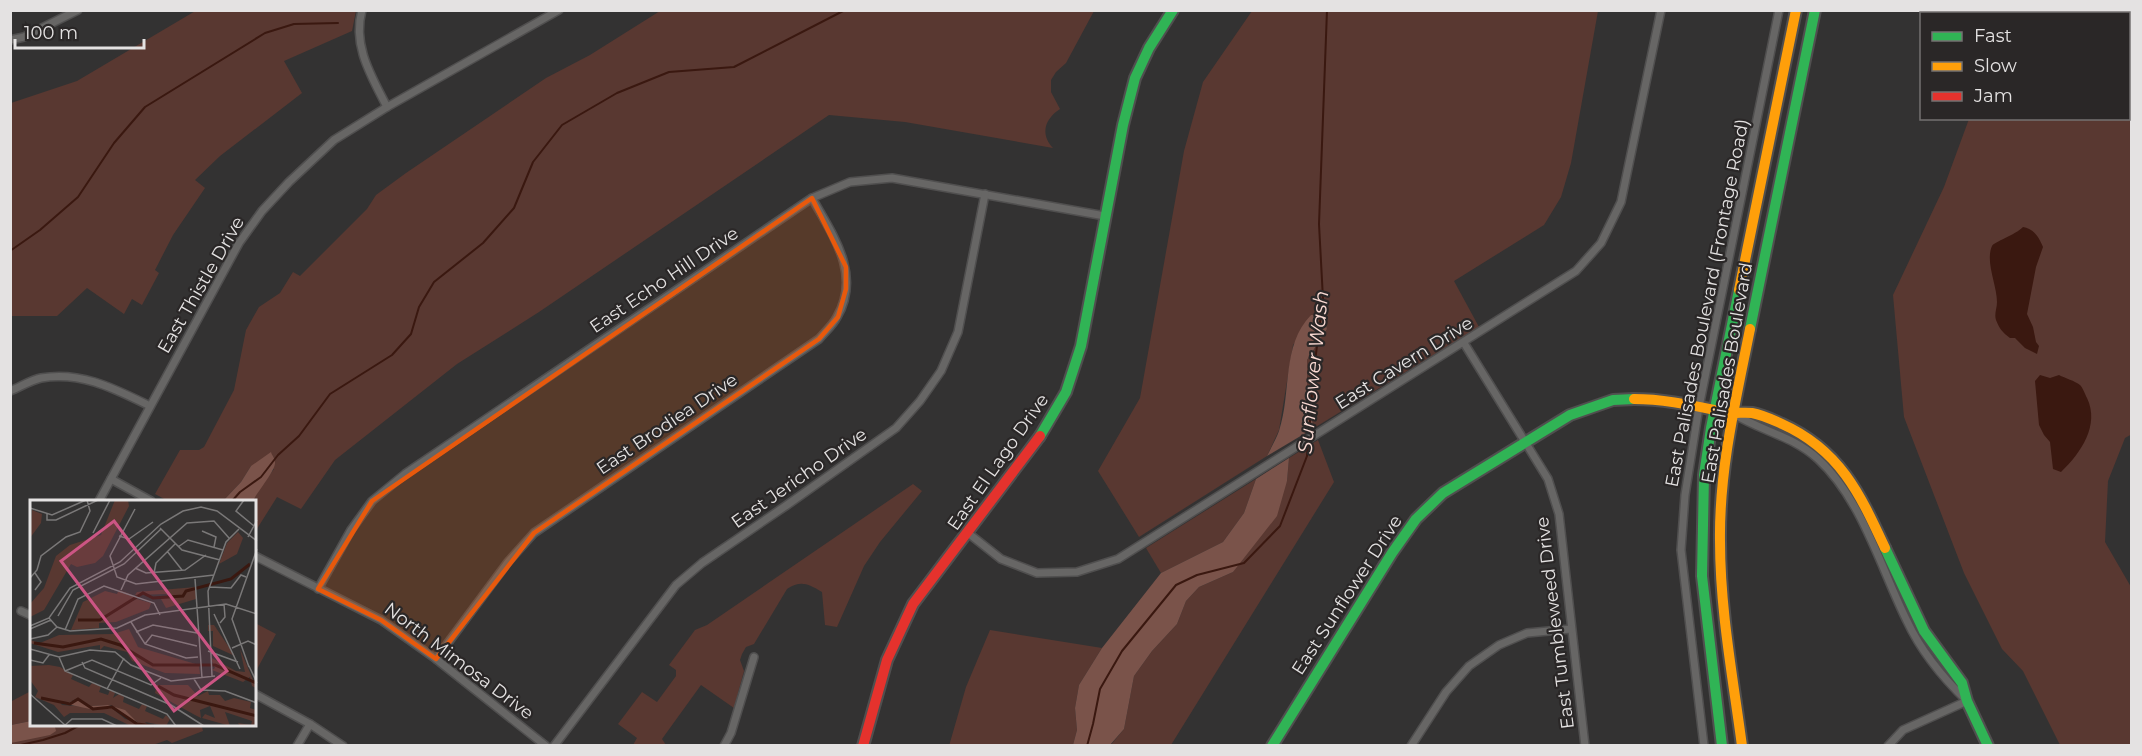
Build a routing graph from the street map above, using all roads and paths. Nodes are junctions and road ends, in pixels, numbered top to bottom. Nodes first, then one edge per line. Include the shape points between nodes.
1 (78, 10) edge
2 (362, 10) edge
3 (559, 10) edge
4 (1173, 10) edge
5 (1661, 10) edge
6 (1779, 10) edge
7 (1796, 10) edge
8 (1815, 10) edge
9 (10, 40) edge
10 (387, 107) junction
11 (984, 194) junction
12 (812, 198) junction
13 (1105, 216) junction
14 (1464, 343) junction
15 (10, 391) edge
16 (150, 406) junction
17 (1699, 407) junction
18 (1715, 411) junction
19 (1733, 414) junction
20 (1526, 442) junction
21 (111, 479) junction
22 (100, 500) edge
23 (150, 500) edge
24 (968, 533) junction
25 (256, 557) edge
26 (318, 589) junction
27 (21, 611) dead end
28 (30, 615) edge
29 (1570, 629) junction
30 (754, 657) dead end
31 (436, 659) junction
32 (256, 695) edge
33 (1967, 701) junction
34 (310, 724) junction
35 (297, 746) edge
36 (343, 746) edge
37 (546, 746) edge
38 (554, 746) edge
39 (724, 746) edge
40 (863, 746) edge
41 (1272, 746) edge
42 (1411, 746) edge
43 (1585, 746) edge
44 (1704, 746) edge
45 (1722, 746) edge
46 (1742, 746) edge
47 (1888, 746) edge
48 (1988, 746) edge

1 - 9 street
2 - 10 street via 360,47
3 - 10 street, East Thistle Drive
4 - 13 street, East El Lago Drive via 1135,78
5 - 14 street, East Cavern Drive via 1621,202 1601,243 1576,271
6 - 17 street, East Palisades Boulevard (Frontage Road)
7 - 18 street, East Palisades Boulevard
8 - 19 street, East Palisades Boulevard
10 - 16 street, East Thistle Drive via 334,140 262,211 239,243
11 - 12 street, East Echo Hill Drive via 892,178 850,182
11 - 13 street, East Echo Hill Drive
11 - 38 street, East Jericho Drive via 958,332 941,371 920,401 896,428 702,562 676,585
12 - 26 street, East Echo Hill Drive via 405,474 372,501
12 - 31 street, East Brodiea Drive via 846,267 846,289 838,316 819,339 534,533
13 - 24 street, East El Lago Drive via 1082,346 1066,392 1047,427
14 - 20 street, East Tumbleweed Drive
14 - 24 street, East Cavern Drive via 1118,559 1077,572 1037,573 1001,559
15 - 16 street via 41,378 81,378 104,384
16 - 21 street, East Thistle Drive
17 - 18 street, East Sunflower Drive
17 - 20 street, East Sunflower Drive via 1658,399 1613,400 1570,415
17 - 44 street, East Palisades Boulevard (Frontage Road) via 1684,495 1681,550
18 - 19 street, East Sunflower Drive
18 - 45 street, East Palisades Boulevard via 1704,475 1702,576
19 - 33 street, East Sunflower Drive via 1752,413 1782,423 1813,441 1837,462 1898,591 1962,683
19 - 46 street, East Palisades Boulevard via 1722,481 1720,566
20 - 29 street, East Tumbleweed Drive via 1548,479 1559,514
20 - 41 street, East Sunflower Drive via 1443,493 1416,519
21 - 22 street, East Thistle Drive
21 - 23 street
24 - 40 street, East El Lago Drive via 904,621 887,660
25 - 26 street, North Mimosa Drive
26 - 31 street, North Mimosa Drive via 381,620
27 - 28 street
29 - 42 street via 1527,633 1498,645 1469,666 1446,692
29 - 43 street, East Tumbleweed Drive
30 - 39 street
31 - 37 street, North Mimosa Drive
32 - 34 street
33 - 47 street via 1903,730
33 - 48 street, East Sunflower Drive
34 - 35 street
34 - 36 street

